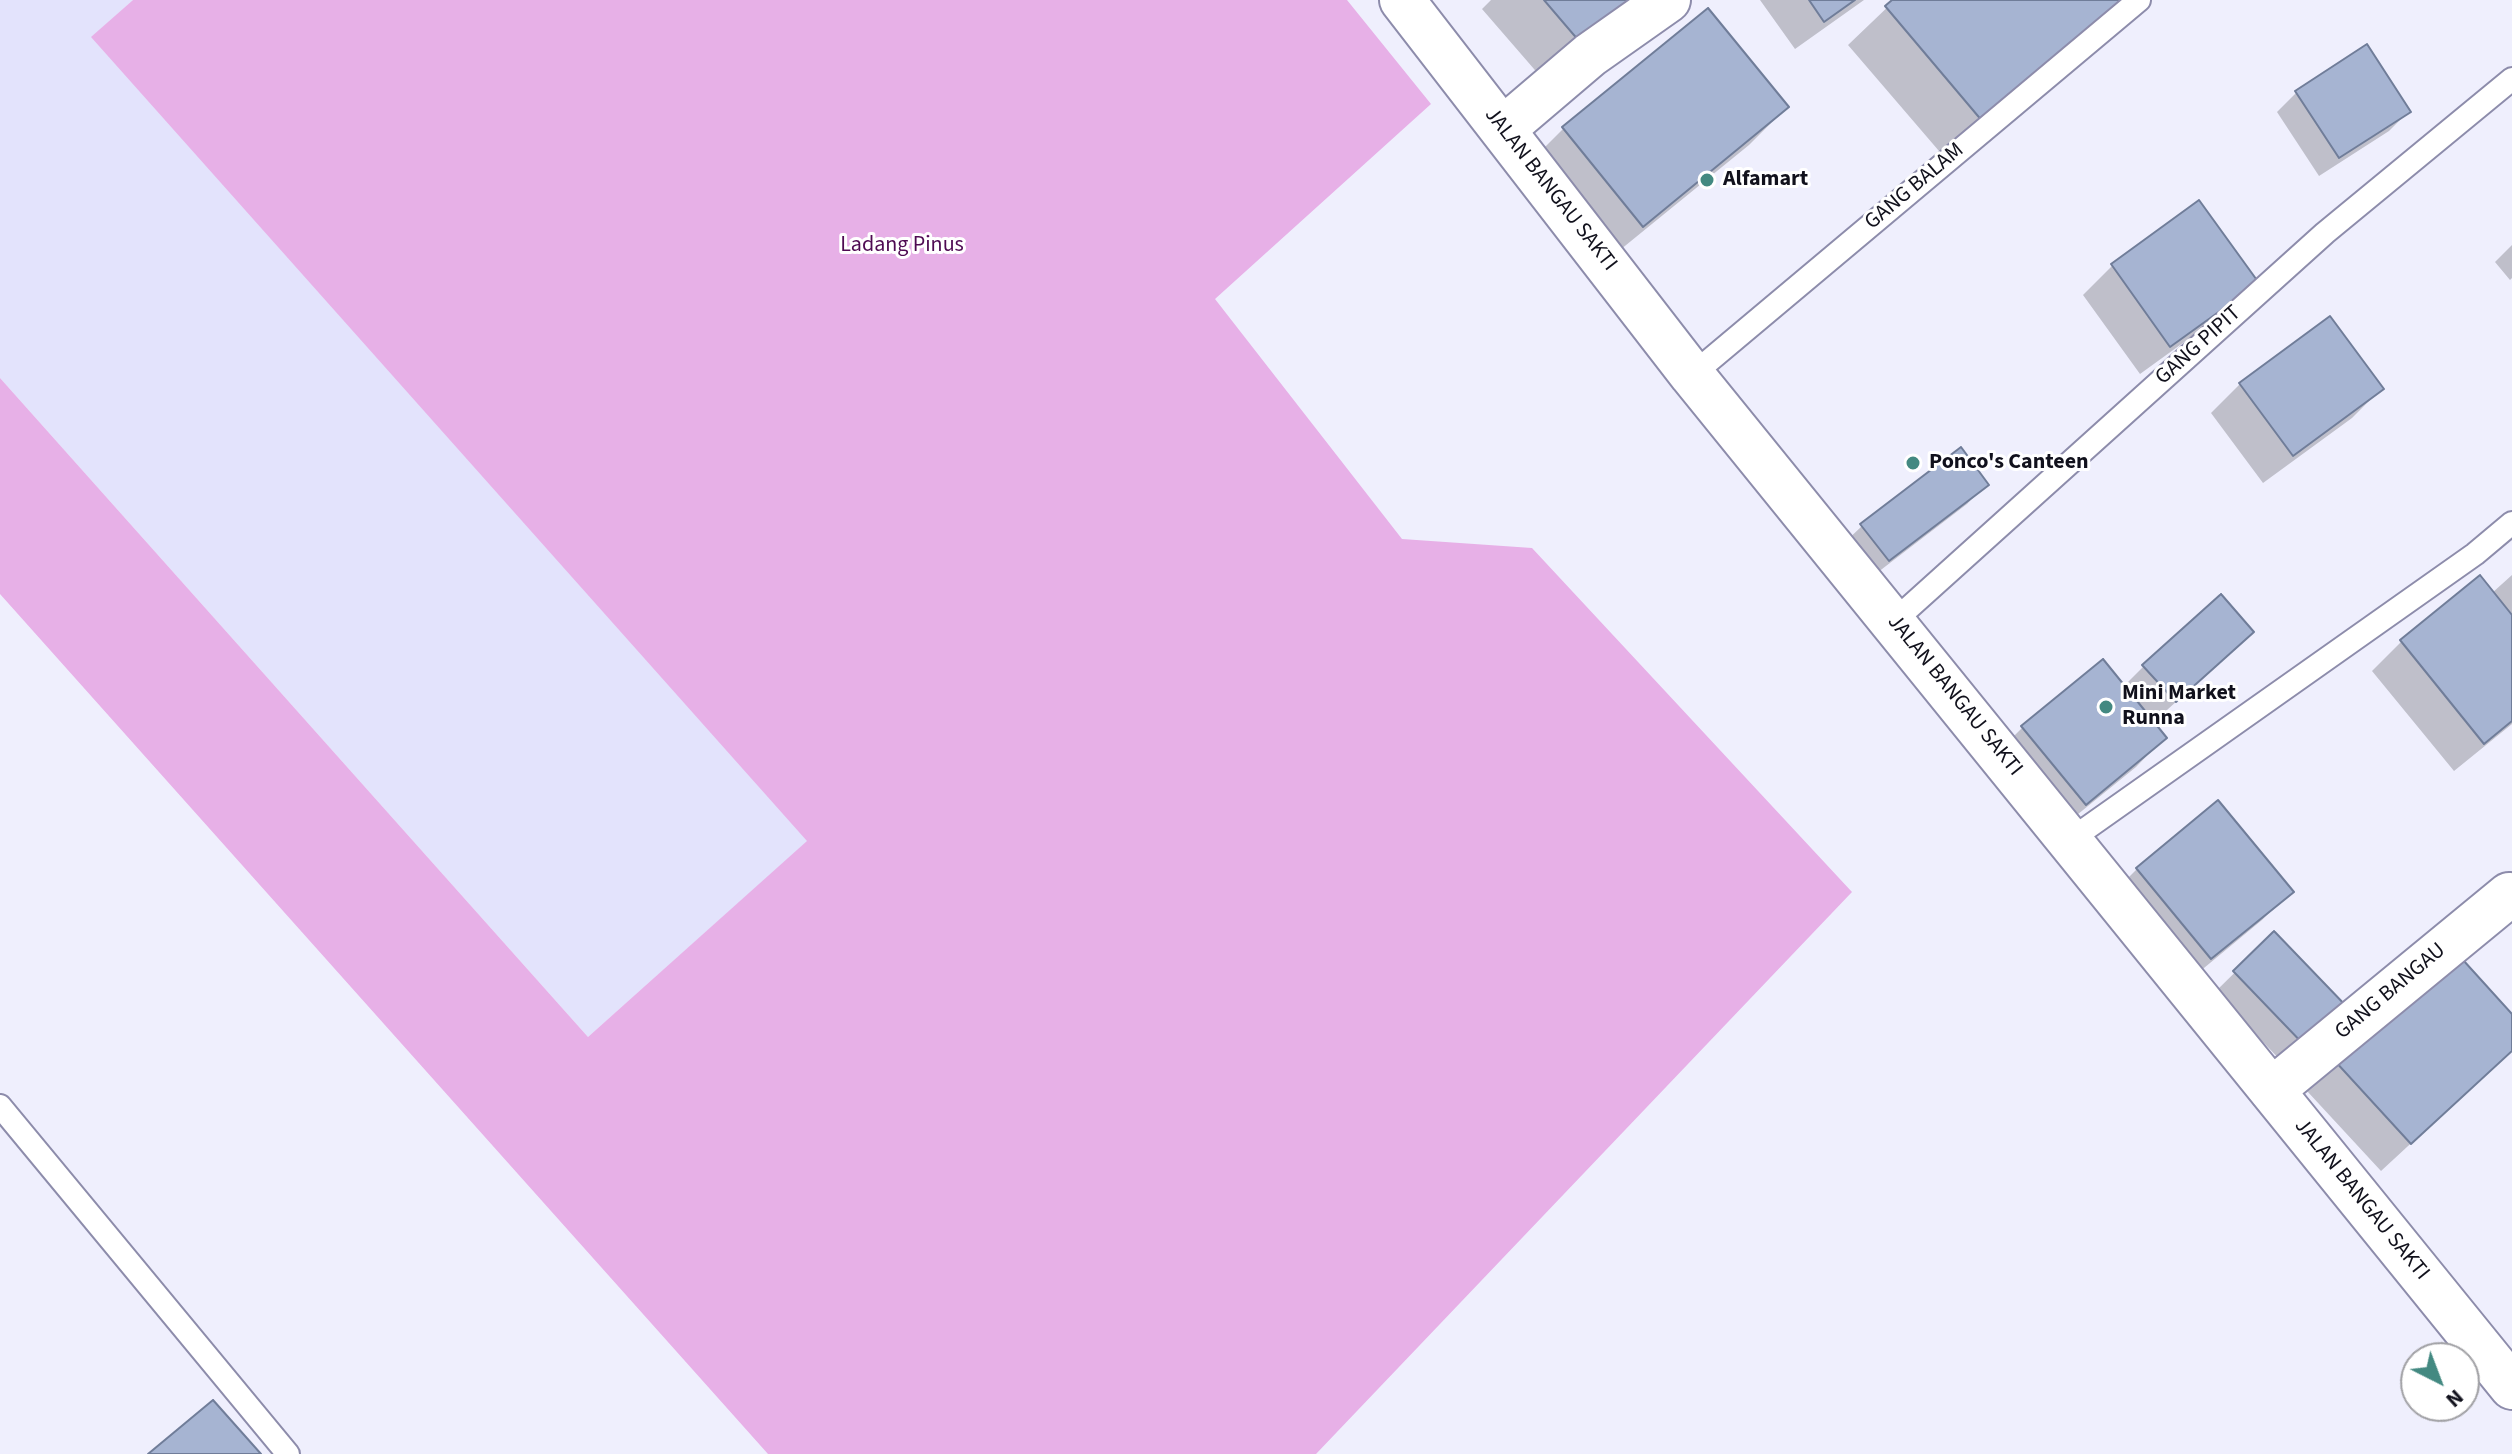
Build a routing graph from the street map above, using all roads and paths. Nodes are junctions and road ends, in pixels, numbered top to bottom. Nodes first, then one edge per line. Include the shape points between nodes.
1 (1402, 0) edge
2 (1668, 0) edge
3 (2139, 0) edge
4 (2512, 79) edge
5 (1503, 129) junction
6 (1692, 375) junction
7 (2512, 523) edge
8 (1893, 622) junction
9 (2070, 840) junction
10 (2509, 895) dead end
11 (2272, 1090) junction
12 (0, 1106) edge
13 (2512, 1387) edge
14 (288, 1454) edge

1 - 5 street, JALAN BANGAU SAKTI
2 - 5 street via 1590,55
3 - 6 lane, GANG BALAM
4 - 8 lane, GANG PIPIT via 2325,233
5 - 6 street, JALAN BANGAU SAKTI
6 - 8 street, JALAN BANGAU SAKTI
7 - 9 lane
8 - 9 street, JALAN BANGAU SAKTI
9 - 11 street, JALAN BANGAU SAKTI
10 - 11 street, GANG BANGAU
11 - 13 street, JALAN BANGAU SAKTI
12 - 14 lane

